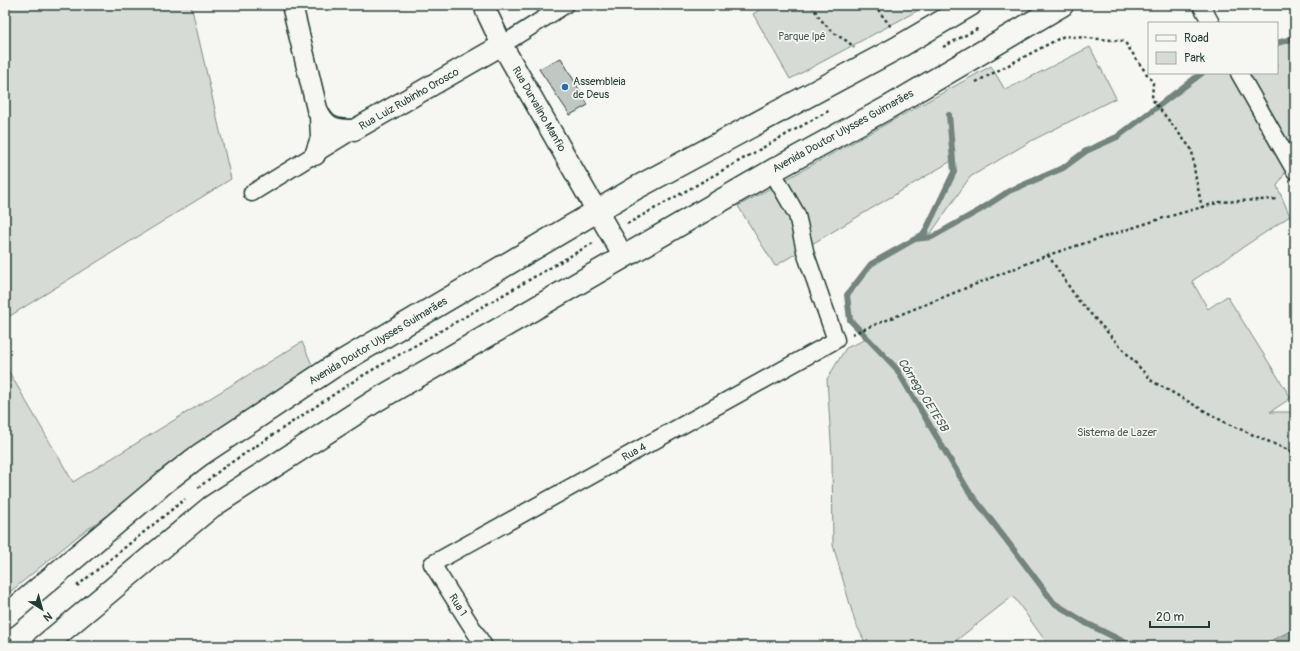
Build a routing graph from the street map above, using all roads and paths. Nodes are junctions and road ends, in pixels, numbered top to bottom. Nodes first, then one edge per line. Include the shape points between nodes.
1 (292, 5) edge
2 (485, 5) edge
3 (565, 5) edge
4 (812, 5) edge
5 (874, 5) edge
6 (970, 5) edge
7 (1062, 5) edge
8 (1201, 5) edge
9 (1210, 22) edge
10 (985, 24) dead end
11 (904, 43) junction
12 (502, 45) junction
13 (938, 50) dead end
14 (863, 65) junction
15 (1242, 78) edge
16 (975, 82) dead end
17 (835, 107) dead end
18 (320, 116) junction
19 (354, 130) junction
20 (315, 155) junction
21 (772, 171) junction
22 (1295, 171) edge
23 (252, 193) dead end
24 (1278, 199) dead end
25 (1202, 208) junction
26 (598, 211) junction
27 (649, 212) dead end
28 (1048, 255) junction
29 (624, 257) junction
30 (852, 334) dead end
31 (1295, 453) edge
32 (432, 564) joint
33 (5, 617) edge
34 (44, 646) edge
35 (484, 646) edge

1 - 18 street
2 - 12 street, Rua Durvalino Manfio
3 - 12 street, Rua Luiz Rubinho Orosco
4 - 14 path via 837,35 850,42
5 - 11 path
6 - 11 main road, Avenida Doutor Ulysses Guimarães
7 - 21 main road, Avenida Doutor Ulysses Guimarães via 889,107
8 - 9 street
10 - 13 path
11 - 14 main road, Avenida Doutor Ulysses Guimarães
12 - 19 street, Rua Luiz Rubinho Orosco
12 - 26 street, Rua Durvalino Manfio
14 - 26 main road, Avenida Doutor Ulysses Guimarães
15 - 22 street
16 - 25 path via 1064,36 1124,42 1153,83 1152,99 1192,150
17 - 27 path
18 - 19 street via 334,129
18 - 20 street via 321,138
19 - 20 street, Rua Luiz Rubinho Orosco
20 - 23 street, Rua Luiz Rubinho Orosco
21 - 29 main road, Avenida Doutor Ulysses Guimarães
21 - 32 street, Rua 4 via 797,215 806,255 836,340
24 - 25 path via 1220,202
25 - 28 path
26 - 29 street
26 - 33 main road, Avenida Doutor Ulysses Guimarães via 331,368 200,455
28 - 30 path
28 - 31 path via 1078,300 1152,381 1226,422
29 - 34 main road, Avenida Doutor Ulysses Guimarães via 374,401 211,506
32 - 35 street, Rua 1

